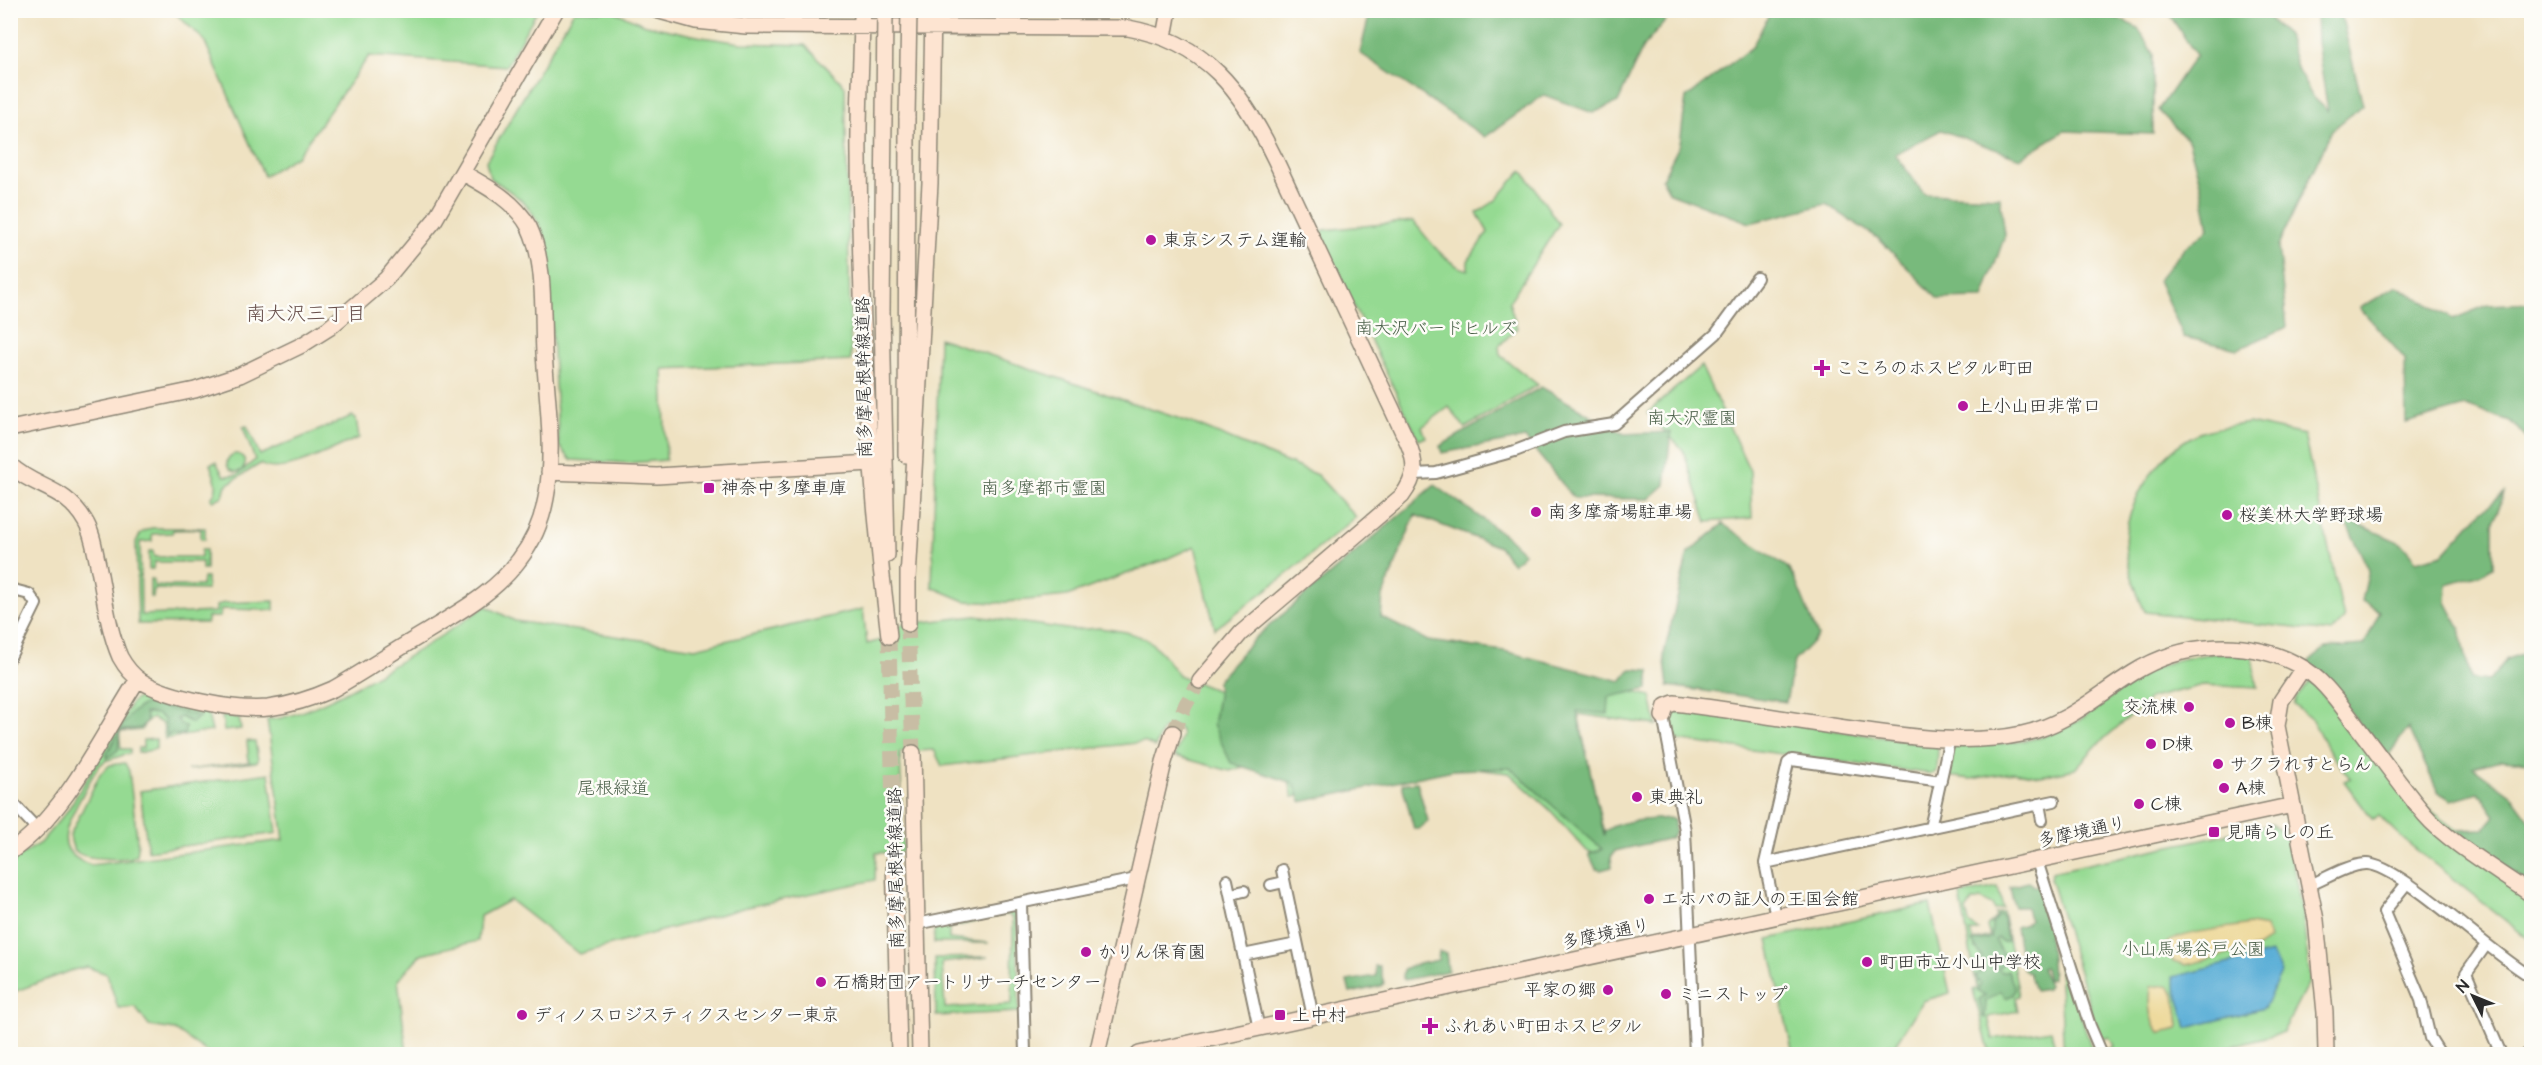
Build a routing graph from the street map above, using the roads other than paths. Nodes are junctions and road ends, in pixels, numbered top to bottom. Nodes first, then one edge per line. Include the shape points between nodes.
1 (556, 10) edge
2 (656, 10) edge
3 (862, 10) edge
4 (885, 10) edge
5 (909, 10) edge
6 (933, 10) edge
7 (1169, 10) edge
8 (932, 27) junction
9 (862, 28) junction
10 (1164, 37) junction
11 (463, 173) junction
12 (1757, 278) dead end
13 (10, 429) edge
14 (871, 463) junction
15 (10, 465) edge
16 (549, 472) junction
17 (1414, 474) junction
18 (908, 579) junction
19 (10, 589) edge
20 (908, 624) tunnel mouth
21 (10, 657) edge
22 (2303, 668) junction
23 (138, 679) junction
24 (1200, 681) tunnel mouth
25 (1664, 716) joint
26 (1173, 733) tunnel mouth
27 (1950, 738) junction
28 (913, 753) tunnel mouth
29 (1941, 781) junction
30 (10, 800) edge
31 (2054, 801) dead end
32 (2039, 804) junction
33 (2293, 805) junction
34 (2042, 820) dead end
35 (1930, 828) junction
36 (38, 830) junction
37 (10, 852) edge
38 (894, 857) tunnel mouth
39 (2037, 861) junction
40 (1765, 863) junction
41 (1282, 870) dead end
42 (1136, 879) junction
43 (1227, 880) dead end
44 (1284, 882) junction
45 (2407, 883) junction
46 (1271, 885) dead end
47 (2310, 885) junction
48 (1244, 891) dead end
49 (1231, 894) junction
50 (2532, 895) edge
51 (1021, 903) junction
52 (1776, 917) junction
53 (917, 924) junction
54 (1691, 936) junction
55 (1297, 944) junction
56 (2486, 945) junction
57 (1243, 955) junction
58 (2532, 977) edge
59 (1313, 1017) junction
60 (1259, 1029) junction
61 (2103, 1048) edge
62 (2532, 1053) edge
63 (899, 1054) edge
64 (920, 1054) edge
65 (1025, 1054) edge
66 (1097, 1054) edge
67 (1139, 1054) edge
68 (1695, 1054) edge
69 (2326, 1054) edge
70 (2440, 1054) edge
71 (2501, 1054) edge
72 (2527, 1054) edge

1 - 11 street
2 - 9 street via 696,21 729,24
3 - 9 street
4 - 14 street, 南多摩尾根幹線道路, bridge via 882,312 889,636
5 - 18 street, bridge via 905,348
6 - 8 street
7 - 10 street
8 - 9 street
8 - 10 street via 1111,26
8 - 18 street via 930,183
9 - 14 street via 858,154
10 - 17 street via 1209,64 1237,93 1259,126 1408,443 1416,466
11 - 13 street via 434,221 386,279 354,308 302,345 240,375 195,390
11 - 16 street via 500,195 521,215 537,251
12 - 17 street via 1716,334 1614,424 1564,432 1515,451 1436,473
14 - 16 street via 657,476
15 - 23 street via 62,495 85,519 116,644
16 - 23 street via 536,531 503,579 480,599 333,689 280,706 236,707 172,693
17 - 24 street via 1402,496 1241,633
18 - 20 street
19 - 21 street via 28,594 36,604
22 - 27 street via 2241,647 2183,652 2145,666 2080,711 2052,725 2007,736
22 - 33 street via 2281,701 2277,716
22 - 50 street via 2331,693 2431,821
23 - 36 street via 58,807
25 - 27 street via 1666,706 1674,703 1890,735
25 - 54 street via 1685,830
26 - 42 street
27 - 29 street
28 - 53 street, 南多摩尾根幹線道路
29 - 35 street
29 - 40 street via 1792,760 1788,763
30 - 36 street
31 - 32 street
32 - 34 street
32 - 35 street
33 - 39 street, 多摩境通り
33 - 47 street
35 - 40 street
36 - 37 street
38 - 63 street, 南多摩尾根幹線道路
39 - 52 street, 多摩境通り
39 - 61 street
40 - 52 street
41 - 44 street
42 - 51 street
42 - 66 street
43 - 49 street
44 - 46 street
44 - 55 street
45 - 47 street via 2391,871 2367,864
45 - 56 street
45 - 70 street via 2384,912 2421,1000 2430,1038
47 - 69 street via 2321,969
48 - 49 street
49 - 57 street
51 - 53 street
51 - 65 street
52 - 54 street, 多摩境通り
53 - 64 street, 南多摩尾根幹線道路
54 - 59 street, 多摩境通り
54 - 68 street
55 - 57 street
55 - 59 street
56 - 58 street
56 - 71 street via 2466,973
57 - 60 street
59 - 60 street, 多摩境通り
60 - 67 street, 多摩境通り
62 - 72 street

